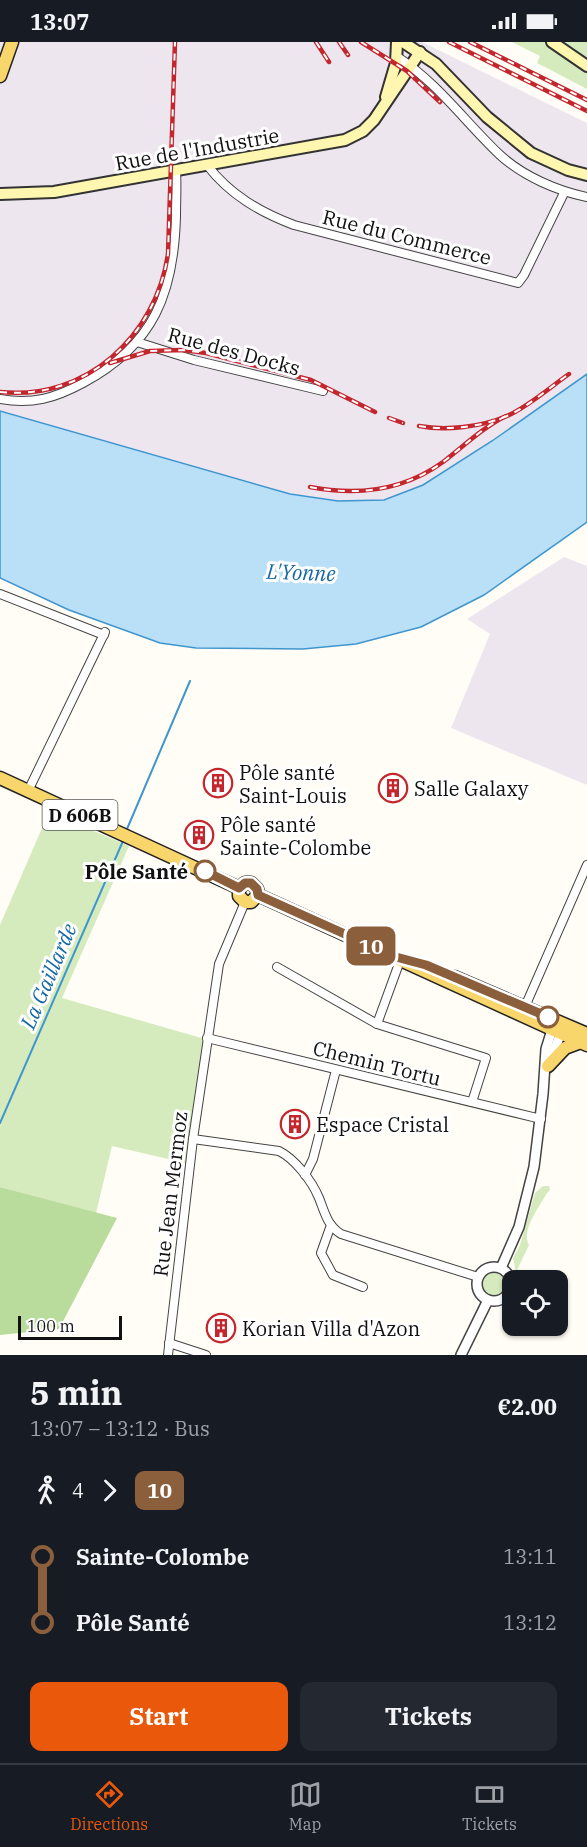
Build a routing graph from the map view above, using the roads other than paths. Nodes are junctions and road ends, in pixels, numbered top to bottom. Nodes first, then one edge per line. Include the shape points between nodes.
1 (12, 42) edge
2 (397, 42) edge
3 (403, 42) edge
4 (552, 42) edge
5 (420, 52) junction
6 (396, 56) junction
7 (411, 65) junction
8 (587, 66) edge
9 (0, 76) edge
10 (383, 106) junction
11 (207, 165) junction
12 (176, 171) junction
13 (587, 175) edge
14 (1, 193) edge
15 (564, 193) junction
16 (587, 197) edge
17 (137, 342) junction
18 (323, 391) dead end
19 (0, 399) edge
20 (0, 594) edge
21 (0, 778) edge
22 (28, 791) junction
23 (587, 865) edge
24 (239, 888) junction
25 (258, 895) junction
26 (245, 902) junction
27 (399, 958) junction
28 (278, 967) dead end
29 (523, 1011) junction
30 (377, 1024) junction
31 (558, 1027) junction
32 (207, 1038) junction
33 (585, 1040) edge
34 (336, 1070) junction
35 (545, 1072) junction
36 (472, 1102) junction
37 (541, 1119) junction
38 (193, 1139) junction
39 (305, 1175) junction
40 (331, 1225) junction
41 (501, 1268) junction
42 (478, 1277) junction
43 (363, 1287) dead end
44 (488, 1300) junction
45 (169, 1343) junction
46 (168, 1355) edge
47 (206, 1355) edge
48 (462, 1355) edge

1 - 9 main road
2 - 6 main road
3 - 5 main road
4 - 8 main road
5 - 7 main road, Rue de l'Industrie
5 - 13 main road via 441,68 500,130 531,153
6 - 7 street
6 - 10 main road
7 - 10 main road, Rue de l'Industrie
7 - 15 street via 502,157
10 - 11 main road, Rue de l'Industrie via 369,126 345,140
11 - 12 main road, Rue de l'Industrie
11 - 15 street, Rue du Commerce via 241,199 269,216 518,283
12 - 14 main road, Rue de l'Industrie via 54,192
12 - 17 street, Rue des Docks via 171,272 160,304
15 - 16 street
17 - 18 street, Rue des Docks
17 - 19 street, Rue des Docks via 102,372 75,387 39,401
20 - 22 street via 105,634
21 - 22 main road, D 606B
22 - 24 main road, D 606B
23 - 29 street
24 - 25 main road via 251,883
24 - 26 main road via 239,896
25 - 26 main road
25 - 27 main road
26 - 32 street, Rue Jean Mermoz via 220,958
27 - 29 main road
27 - 30 street
28 - 30 street
29 - 31 main road
30 - 36 street via 486,1058
31 - 33 main road
31 - 35 street via 546,1048
32 - 34 street, Chemin Tortu
32 - 38 street, Rue Jean Mermoz
33 - 35 main road via 565,1048
34 - 36 street, Chemin Tortu
34 - 39 street via 314,1159
35 - 37 street
36 - 37 street, Chemin Tortu
37 - 41 street via 521,1217
38 - 39 street via 279,1151
38 - 45 street, Rue Jean Mermoz
39 - 40 street
40 - 42 street via 341,1234
40 - 43 street via 321,1252 333,1275
41 - 42 street via 485,1269
41 - 44 street via 509,1275 510,1289 503,1298
42 - 44 street via 477,1288
44 - 48 street
45 - 46 street, Rue Jean Mermoz
45 - 47 street

